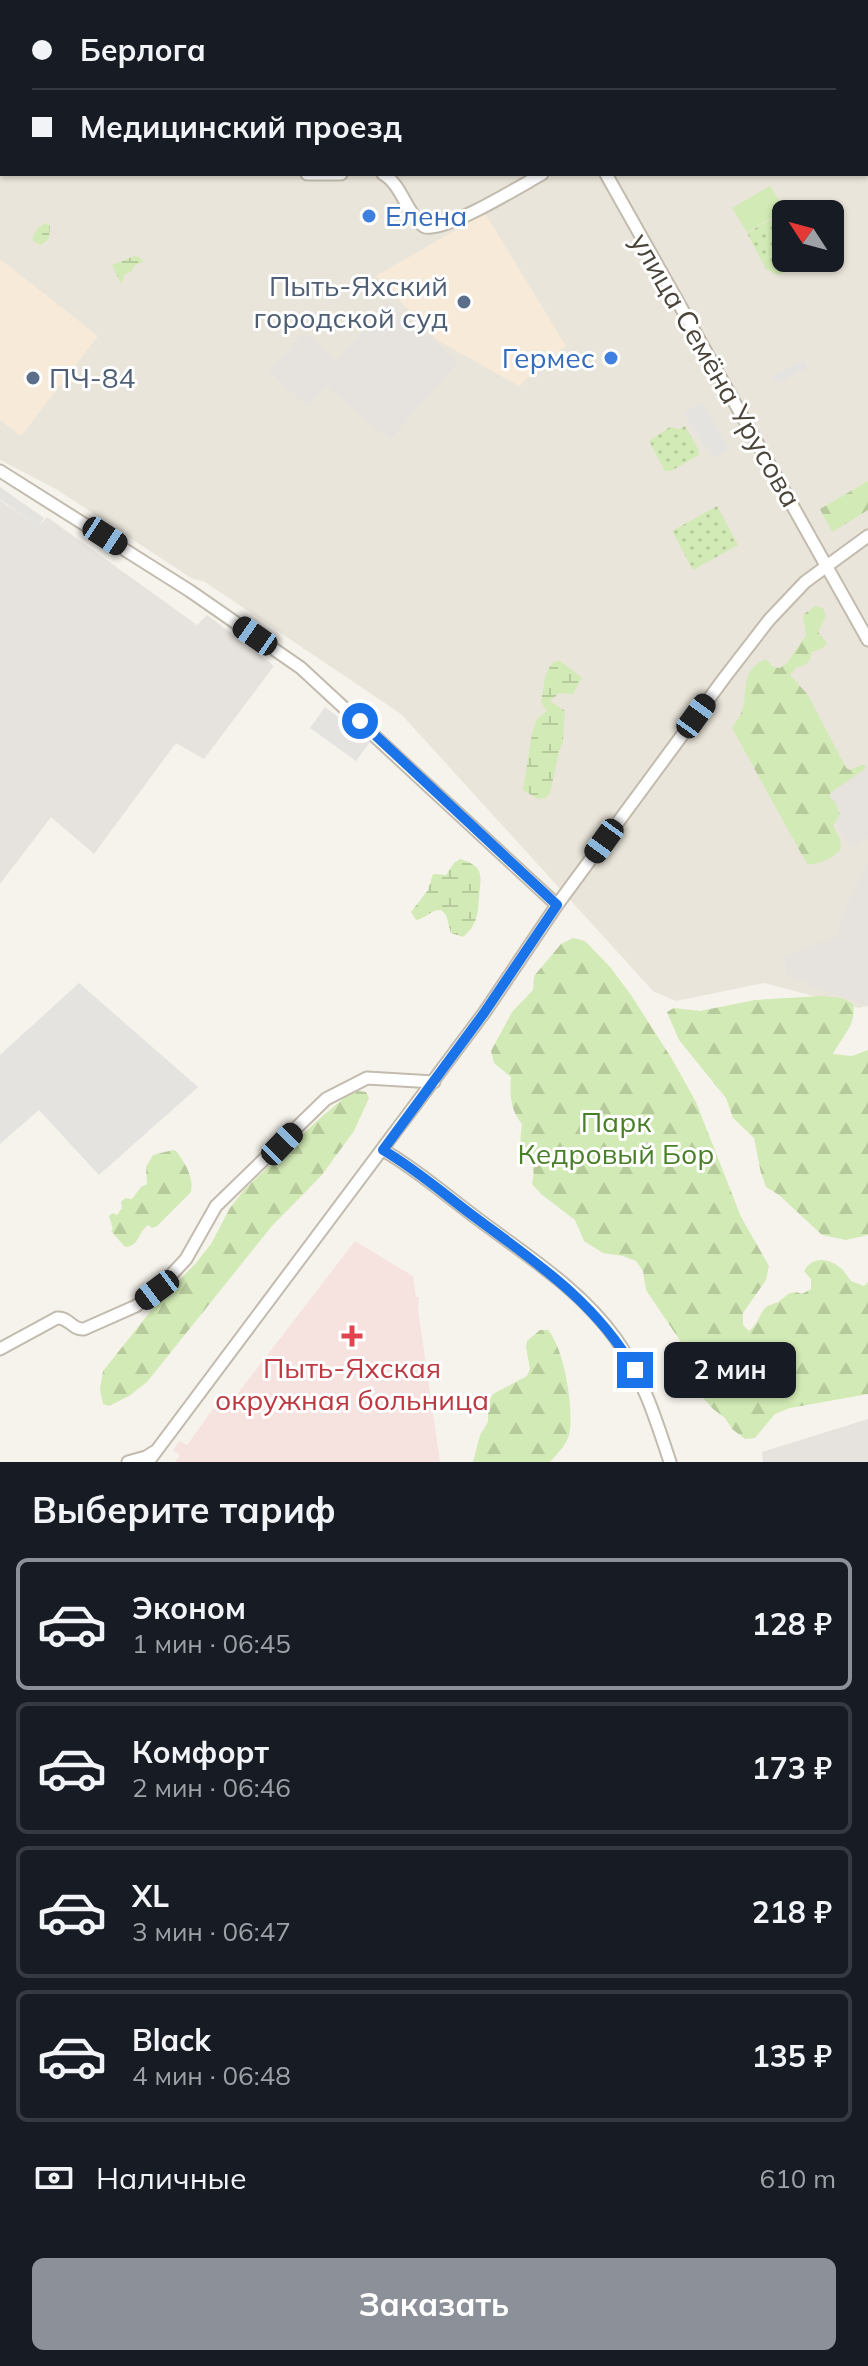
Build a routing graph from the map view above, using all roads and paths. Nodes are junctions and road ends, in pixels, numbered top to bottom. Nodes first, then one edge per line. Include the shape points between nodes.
1 (386, 176) edge
2 (538, 176) edge
3 (607, 176) edge
4 (0, 471) edge
5 (868, 536) edge
6 (826, 565) junction
7 (868, 640) edge
8 (557, 905) junction
9 (434, 1082) junction
10 (383, 1150) junction
11 (0, 1349) edge
12 (157, 1449) junction
13 (128, 1462) edge
14 (148, 1462) edge
15 (670, 1462) edge

1 - 2 street via 425,227 456,220
3 - 6 street, улица Семёна Урусова
4 - 8 street via 301,668
5 - 6 street
6 - 7 street, улица Семёна Урусова
6 - 8 street via 769,620
8 - 9 street
9 - 10 street
9 - 11 street via 367,1078 326,1099 216,1206 186,1259 157,1290 136,1306 84,1329 57,1318
10 - 12 street
10 - 15 street via 550,1273 592,1311 635,1370
12 - 13 street
12 - 14 street

